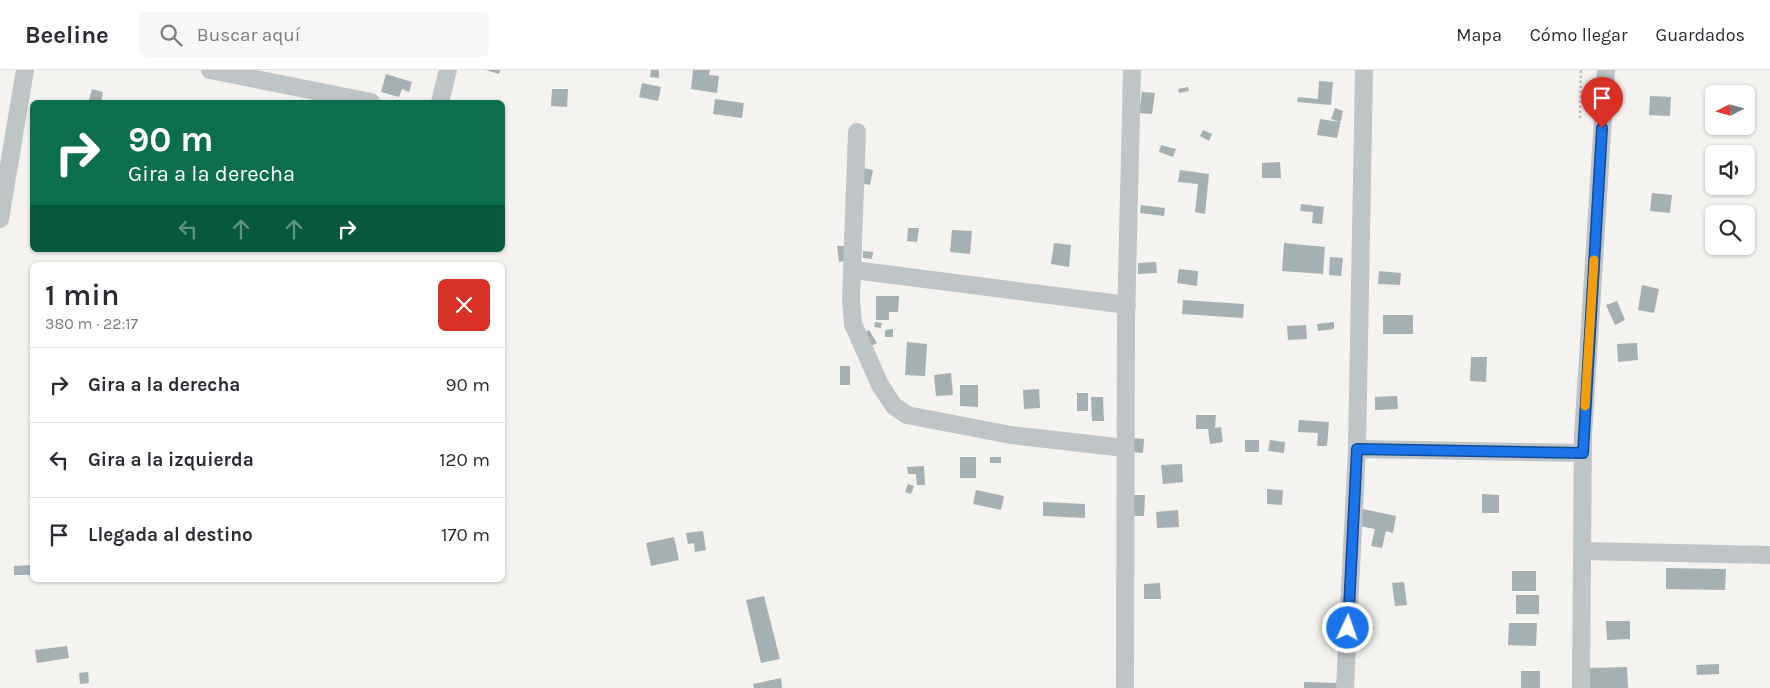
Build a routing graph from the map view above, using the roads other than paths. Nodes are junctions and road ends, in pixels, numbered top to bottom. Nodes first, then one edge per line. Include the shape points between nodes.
1 (25, 70) edge
2 (216, 70) edge
3 (448, 70) edge
4 (1132, 70) edge
5 (1364, 70) edge
6 (1606, 70) edge
7 (361, 100) edge
8 (440, 100) edge
9 (857, 132) dead end
10 (0, 219) edge
11 (854, 270) junction
12 (1126, 305) junction
13 (1125, 448) junction
14 (1357, 449) junction
15 (1583, 453) junction
16 (1582, 551) junction
17 (1770, 555) edge
18 (1125, 688) edge
19 (1344, 688) edge
20 (1581, 688) edge

1 - 10 street
2 - 7 street
3 - 8 street
4 - 12 street
5 - 14 street
6 - 15 street
9 - 11 street
11 - 12 street
11 - 13 street via 853,324 880,385 894,406 907,416 1011,435
12 - 13 street
13 - 18 street
14 - 15 street
14 - 19 street
15 - 16 street
16 - 17 street
16 - 20 street

